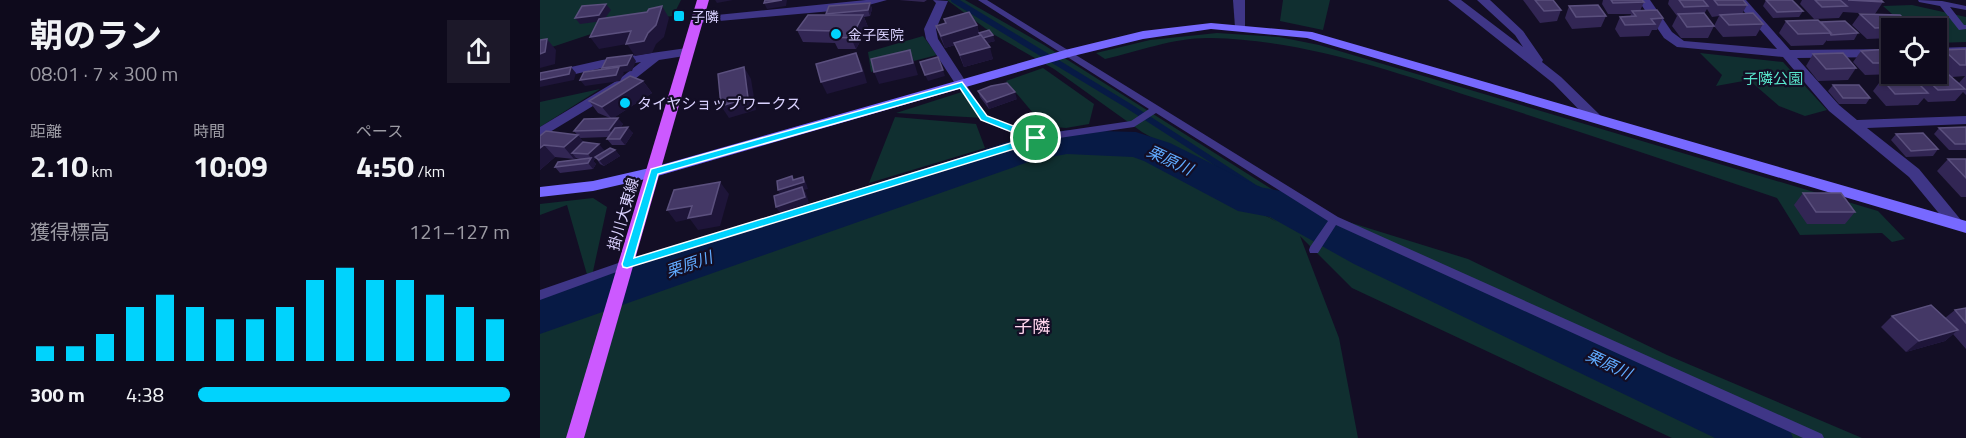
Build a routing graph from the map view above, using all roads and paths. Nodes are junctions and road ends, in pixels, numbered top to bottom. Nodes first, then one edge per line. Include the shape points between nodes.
1 (703, 0) edge
2 (881, 0) edge
3 (939, 0) edge
4 (982, 0) edge
5 (1239, 0) edge
6 (1455, 0) edge
7 (1483, 0) edge
8 (1644, 0) edge
9 (1740, 0) edge
10 (1922, 0) edge
11 (1942, 3) edge
12 (1966, 8) edge
13 (697, 20) junction
14 (1241, 27) junction
15 (1966, 27) edge
16 (1966, 51) edge
17 (687, 52) junction
18 (1947, 52) edge
19 (1881, 53) edge
20 (1067, 54) junction
21 (1786, 54) junction
22 (655, 57) junction
23 (1544, 71) junction
24 (540, 78) edge
25 (962, 85) junction
26 (1155, 109) junction
27 (1595, 118) junction
28 (1966, 120) edge
29 (1857, 124) junction
30 (540, 133) edge
31 (1036, 138) junction
32 (654, 172) junction
33 (540, 192) edge
34 (1333, 222) junction
35 (1961, 226) edge
36 (1316, 247) dead end
37 (625, 268) junction
38 (540, 295) edge
39 (575, 438) edge
40 (1817, 438) edge

1 - 13 main road, 掛川大東線
2 - 13 street via 854,6
3 - 25 street via 942,2 930,29 932,39
4 - 20 lane
5 - 14 street
6 - 23 street
7 - 23 street via 1519,33
8 - 21 street via 1668,35 1681,44
9 - 21 street
10 - 11 lane
11 - 12 lane
11 - 15 lane
13 - 17 main road, 掛川大東線
14 - 20 street via 1178,28
14 - 27 street via 1308,35
16 - 18 street
17 - 22 street
17 - 32 main road, 掛川大東線
19 - 21 street
20 - 25 street
20 - 26 lane
21 - 29 street via 1834,108
22 - 24 street
22 - 30 street via 622,83
23 - 27 street
25 - 31 lane via 984,118
25 - 32 street
26 - 31 lane via 1134,124
26 - 34 lane
27 - 35 street
28 - 29 street
29 - 35 street via 1914,172
31 - 37 lane
32 - 33 street via 593,186
32 - 37 main road, 掛川大東線
34 - 36 lane
34 - 40 lane
37 - 38 lane
37 - 39 main road, 掛川大東線

